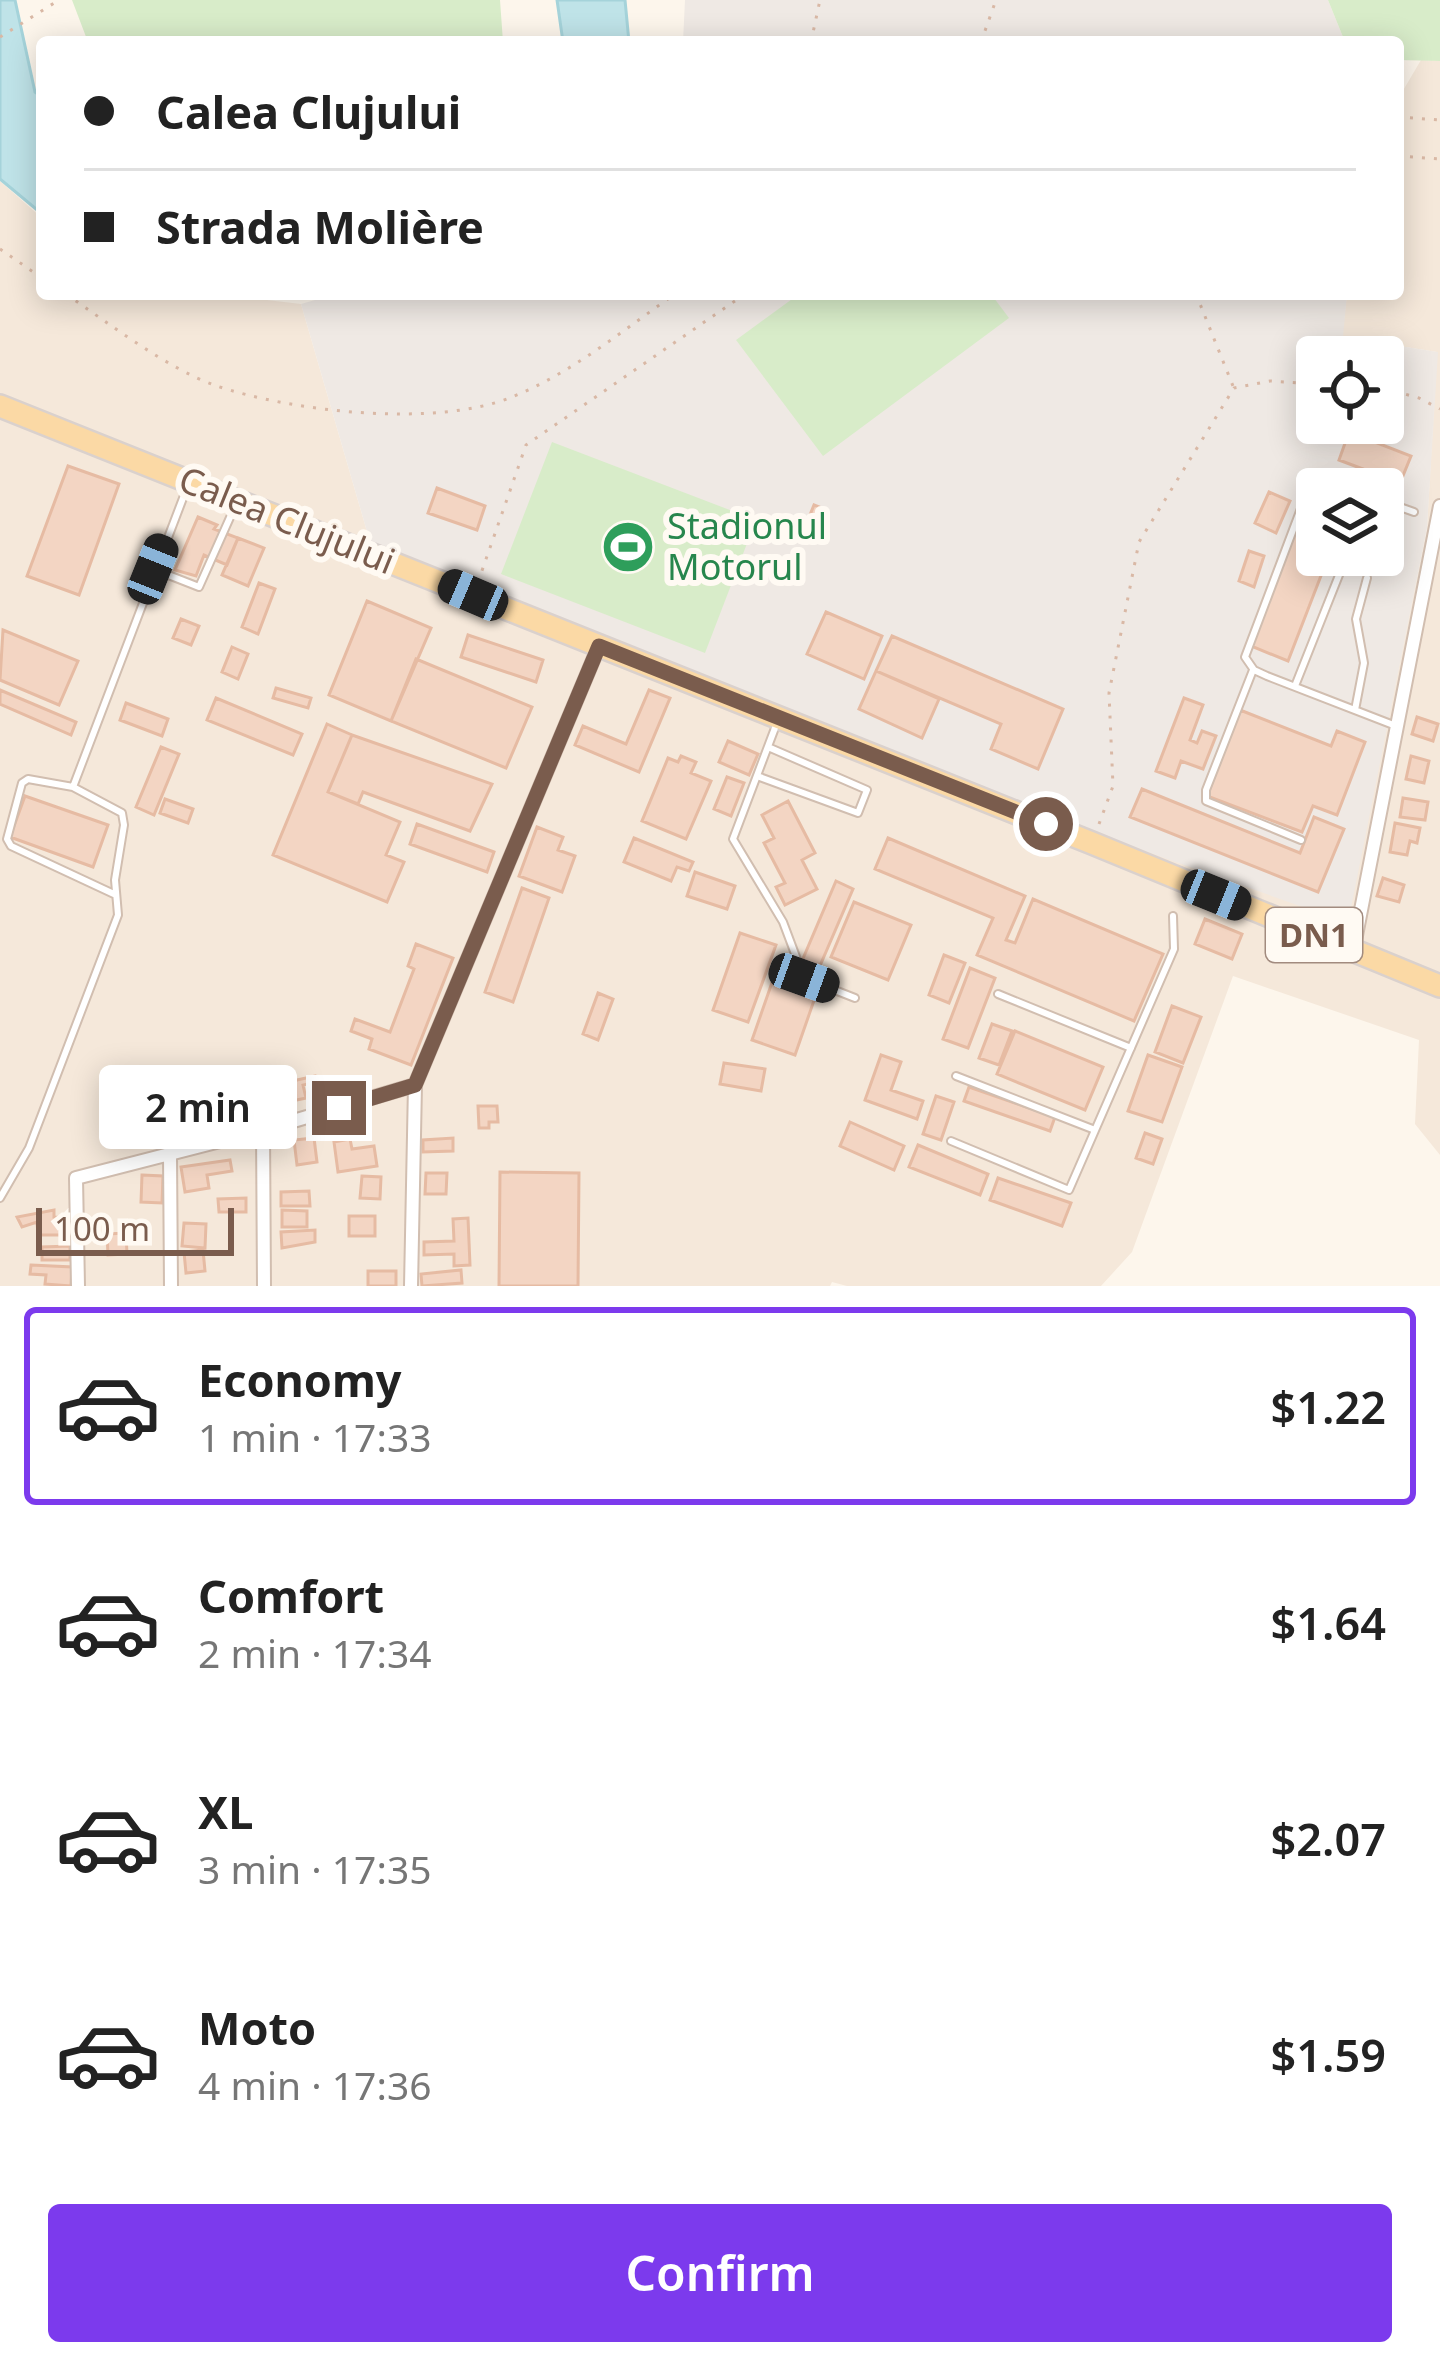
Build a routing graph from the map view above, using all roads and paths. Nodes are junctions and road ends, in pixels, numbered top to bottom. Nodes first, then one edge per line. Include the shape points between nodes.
1 (59, 0) edge
2 (820, 0) edge
3 (996, 0) edge
4 (812, 36) edge
5 (983, 36) edge
6 (0, 38) edge
7 (1404, 117) edge
8 (1440, 120) edge
9 (1404, 156) edge
10 (1440, 158) edge
11 (0, 250) edge
12 (36, 274) edge
13 (75, 300) edge
14 (666, 300) edge
15 (736, 300) edge
16 (1198, 300) edge
17 (1296, 383) edge
18 (1234, 388) junction
19 (1404, 394) edge
20 (0, 406) edge
21 (1440, 409) edge
22 (190, 482) junction
23 (237, 500) junction
24 (1440, 506) edge
25 (1404, 508) edge
26 (1414, 512) dead end
27 (1296, 521) edge
28 (153, 569) junction
29 (1339, 576) edge
30 (1367, 578) dead end
31 (473, 595) junction
32 (599, 646) junction
33 (1254, 670) junction
34 (1295, 687) junction
35 (1355, 710) junction
36 (779, 717) junction
37 (1399, 728) junction
38 (768, 747) junction
39 (757, 776) junction
40 (73, 787) junction
41 (1300, 840) dead end
42 (1092, 843) junction
43 (116, 896) junction
44 (1173, 916) dead end
45 (1353, 952) junction
46 (1440, 986) edge
47 (998, 994) dead end
48 (855, 998) dead end
49 (1131, 1048) junction
50 (956, 1076) dead end
51 (415, 1085) junction
52 (263, 1130) junction
53 (1096, 1130) junction
54 (951, 1141) dead end
55 (170, 1155) junction
56 (0, 1198) edge
57 (78, 1286) edge
58 (171, 1286) edge
59 (264, 1286) edge
60 (411, 1286) edge

1 - 6 path
2 - 4 path
3 - 5 path
7 - 8 path
9 - 10 path
11 - 12 path
13 - 14 path via 212,385 309,408 418,414 472,410 553,379
15 - 31 path via 526,446
16 - 18 path
17 - 18 path
18 - 42 path via 1138,542 1109,693 1113,787
19 - 21 path
20 - 22 main road, Calea Clujului / DN1
22 - 23 main road, Calea Clujului / DN1
22 - 28 lane
23 - 28 lane via 199,587
23 - 31 main road, Calea Clujului / DN1
24 - 37 street
25 - 26 lane
27 - 33 lane via 1249,640 1245,657
28 - 40 lane
29 - 34 lane
30 - 35 lane via 1356,619 1364,663
31 - 32 main road, Calea Clujului / DN1
32 - 36 main road, Calea Clujului / DN1
32 - 51 street
33 - 34 lane
33 - 41 lane via 1206,801
34 - 35 lane
35 - 37 lane
36 - 38 lane
36 - 42 main road, Calea Clujului / DN1
37 - 45 street
38 - 39 lane
38 - 39 lane via 867,790 858,813
39 - 48 lane via 733,839 783,922 804,978
40 - 43 lane via 122,813
40 - 43 lane via 22,783 7,839
42 - 45 main road, Calea Clujului / DN1
43 - 56 lane via 118,915 78,1021 29,1148
44 - 49 lane via 1174,949
45 - 46 main road, Calea Clujului / DN1
47 - 49 lane
49 - 53 lane
50 - 53 lane
51 - 52 street
51 - 60 street
52 - 55 street
52 - 59 street
53 - 54 lane via 1069,1190
55 - 57 street via 76,1178
55 - 58 street

